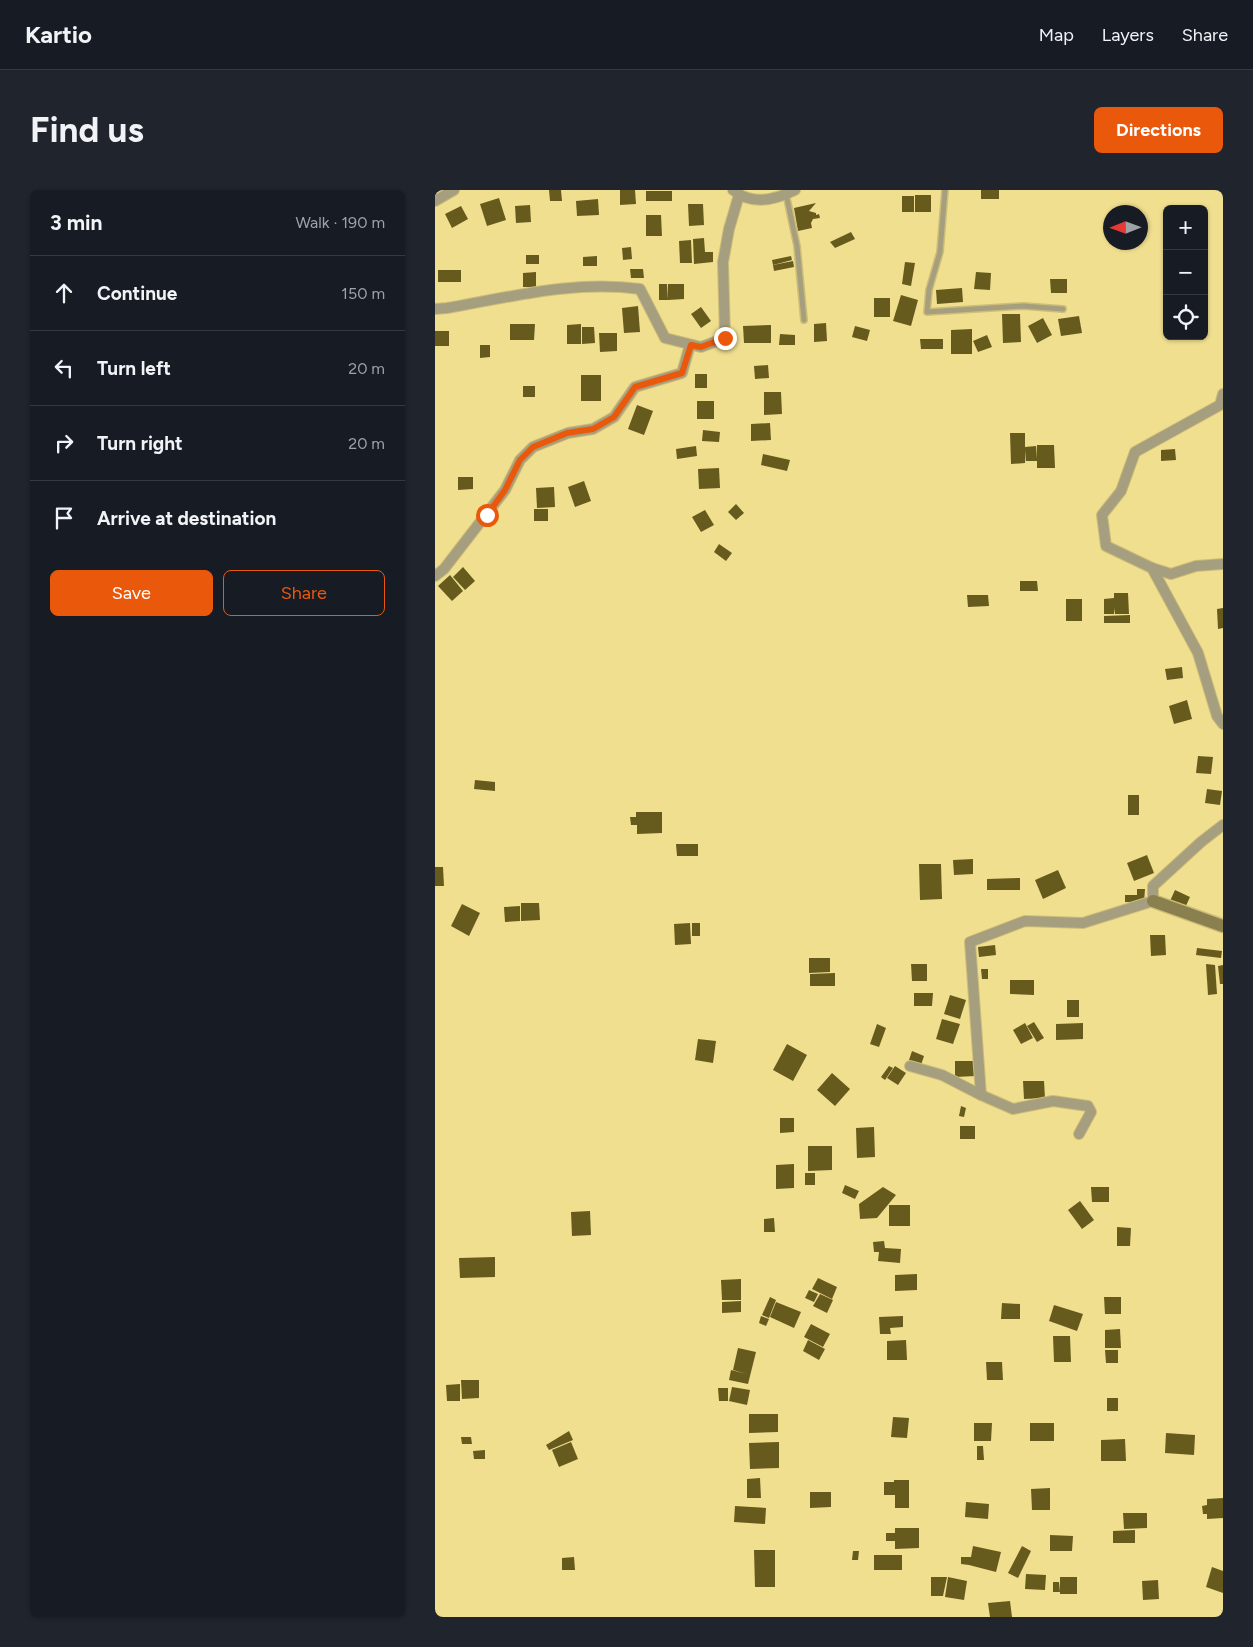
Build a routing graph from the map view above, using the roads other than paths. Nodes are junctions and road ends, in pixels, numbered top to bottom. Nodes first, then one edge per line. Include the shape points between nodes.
1 (454, 190) edge
2 (945, 190) edge
3 (791, 192) edge
4 (736, 193) edge
5 (435, 201) edge
6 (435, 309) edge
7 (1063, 309) dead end
8 (804, 320) dead end
9 (691, 345) junction
10 (1223, 394) edge
11 (1223, 564) edge
12 (1152, 568) junction
13 (435, 576) edge
14 (1223, 724) edge
15 (1223, 825) edge
16 (1153, 901) junction
17 (1223, 926) edge
18 (910, 1066) dead end
19 (981, 1095) junction
20 (1079, 1134) dead end

1 - 5 street
2 - 7 lane via 940,252 929,290 927,312 1023,306
3 - 4 street via 757,201
3 - 8 lane
4 - 9 street via 723,262 725,338 701,347
6 - 9 street via 553,289 615,285 640,289 665,338
9 - 13 street via 682,373 635,387 614,417 593,429 567,433 533,447 520,460 505,490
10 - 12 street via 1221,405 1135,452 1121,491 1102,515 1106,546
11 - 12 street via 1196,566 1171,574
12 - 14 street via 1198,654 1217,716
15 - 16 street via 1153,886
16 - 17 street
16 - 19 street via 1083,923 1025,921 970,942
18 - 19 street via 942,1075
19 - 20 street via 1013,1109 1053,1101 1088,1106 1091,1112

